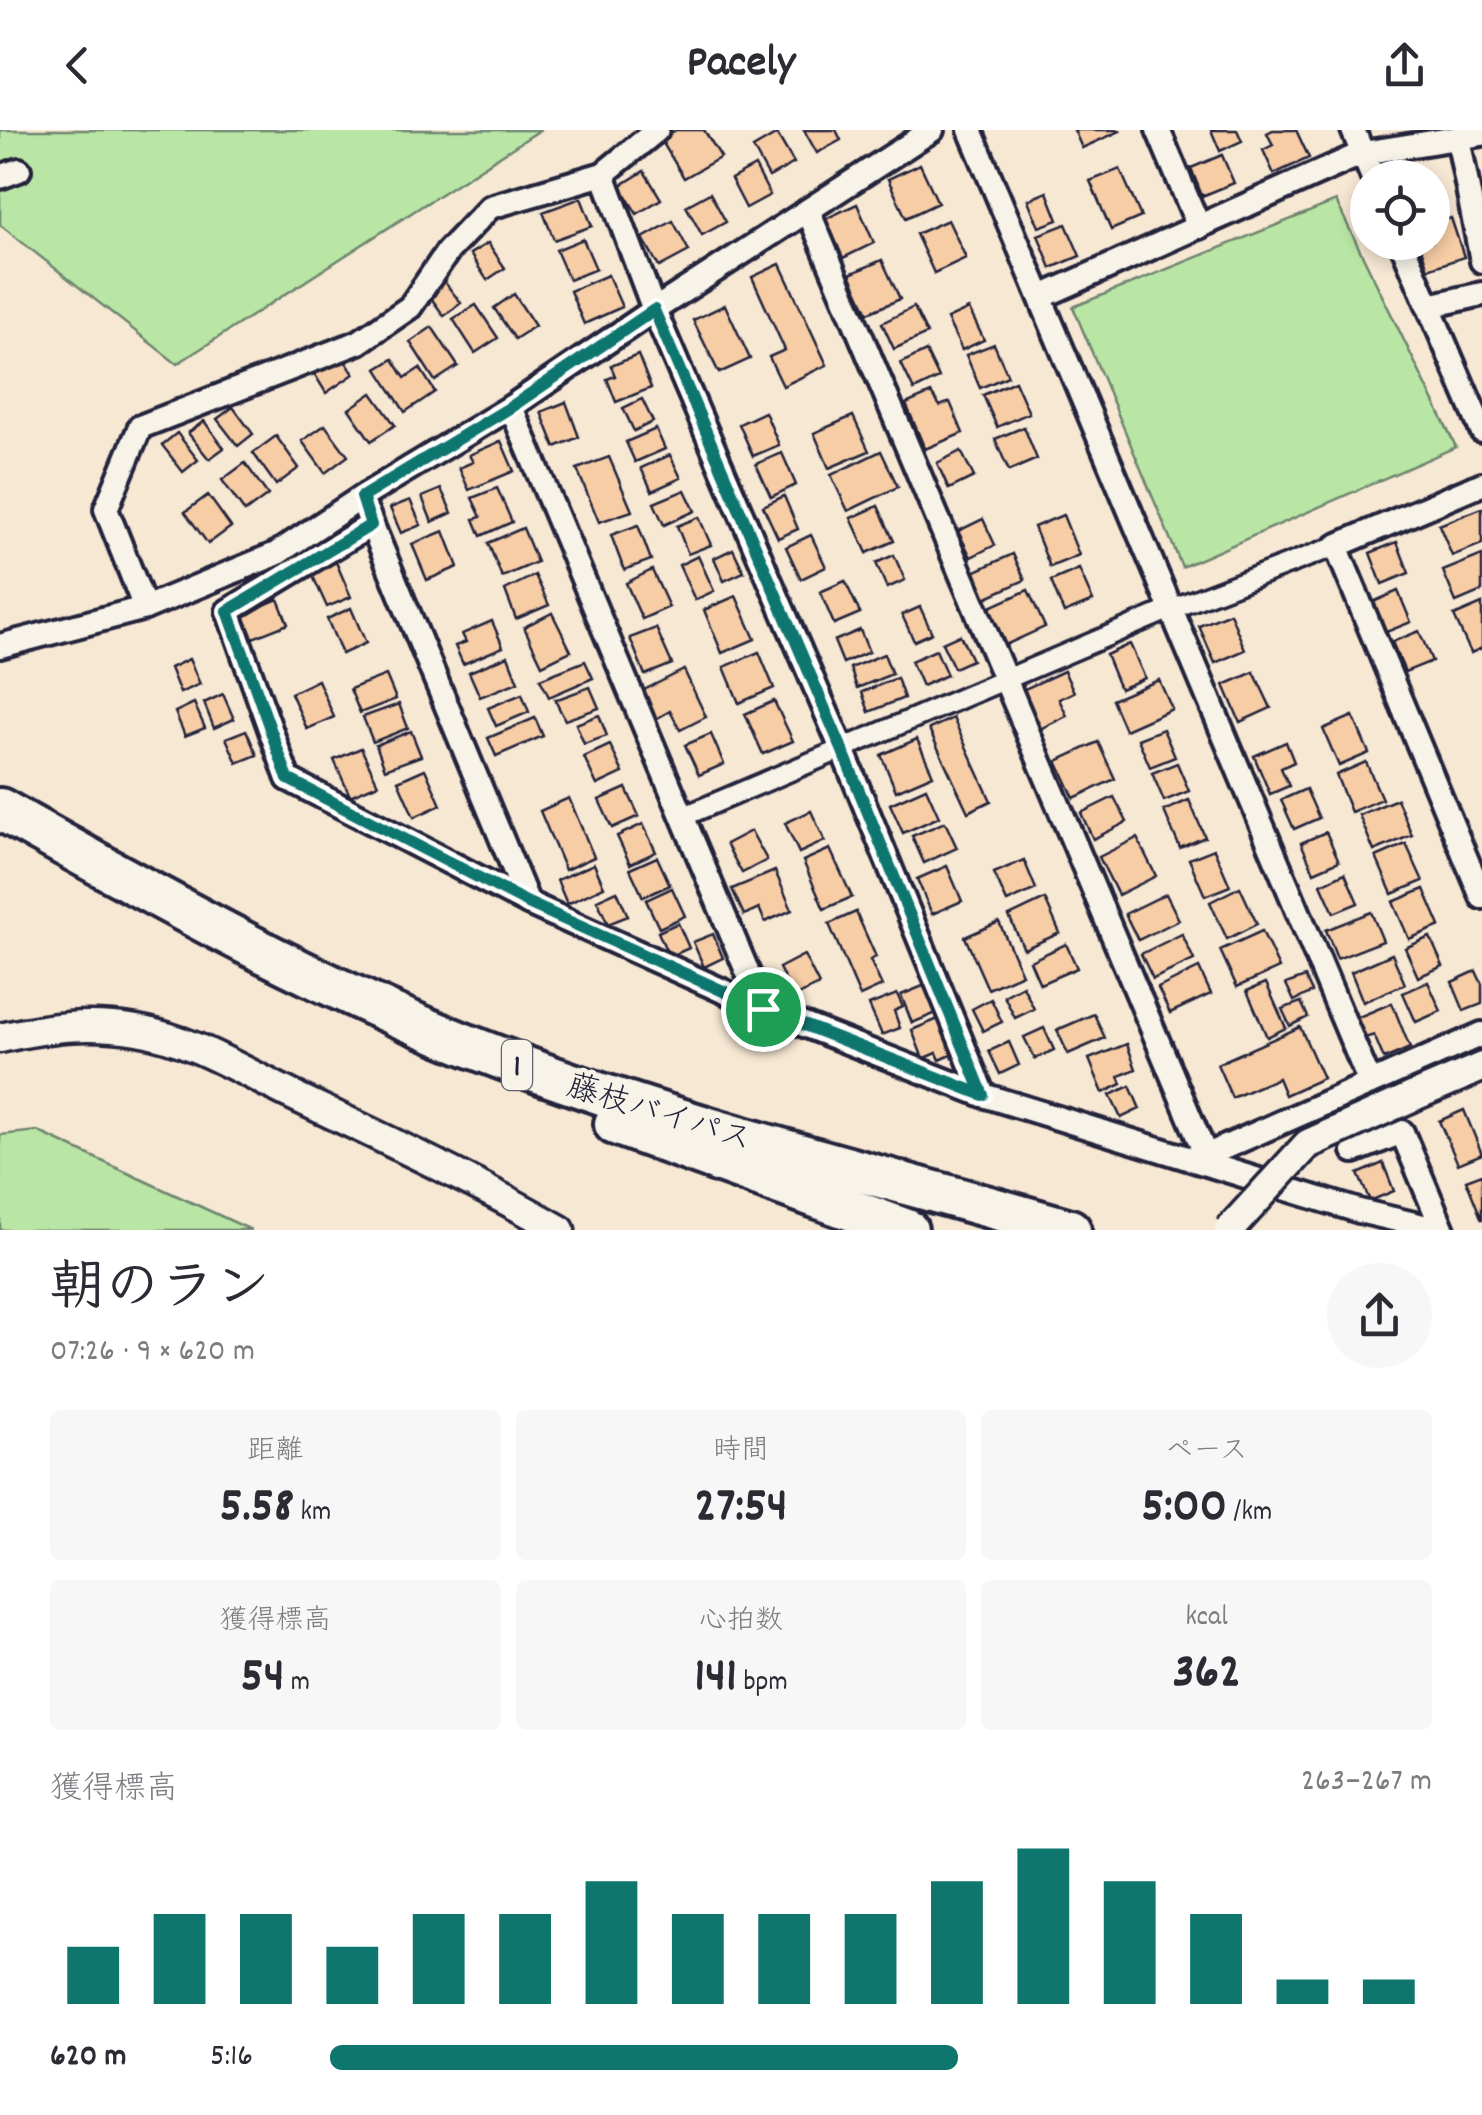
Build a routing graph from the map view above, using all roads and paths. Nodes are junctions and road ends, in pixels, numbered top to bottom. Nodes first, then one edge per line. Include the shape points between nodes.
1 (657, 130) edge
2 (932, 130) edge
3 (970, 130) edge
4 (1158, 130) edge
5 (1353, 130) edge
6 (1482, 134) edge
7 (1458, 138) junction
8 (1362, 154) junction
9 (1365, 160) edge
10 (604, 174) junction
11 (809, 213) junction
12 (1199, 226) junction
13 (1409, 260) edge
14 (1482, 261) edge
15 (1482, 294) edge
16 (1041, 298) junction
17 (1428, 306) junction
18 (654, 310) junction
19 (511, 407) junction
20 (1482, 432) edge
21 (1482, 484) edge
22 (362, 497) junction
23 (371, 525) junction
24 (1336, 546) junction
25 (145, 608) junction
26 (1172, 609) junction
27 (0, 646) edge
28 (1005, 680) junction
29 (842, 749) junction
30 (0, 809) edge
31 (682, 817) junction
32 (0, 821) edge
33 (1482, 896) edge
34 (528, 903) junction
35 (763, 1009) junction
36 (1482, 1034) edge
37 (0, 1038) edge
38 (1482, 1067) edge
39 (1370, 1083) junction
40 (983, 1095) junction
41 (1354, 1151) dead end
42 (1201, 1158) junction
43 (560, 1230) edge
44 (907, 1230) edge
45 (1070, 1230) edge
46 (1229, 1230) edge
47 (1441, 1230) edge

1 - 10 street
2 - 11 street
3 - 16 street
4 - 12 street
5 - 8 street
6 - 7 street
7 - 8 street
7 - 14 street
8 - 9 street
8 - 12 street
10 - 18 street
10 - 25 street via 490,207 448,251 410,306 360,342 140,427 106,509
11 - 18 street
11 - 28 street
12 - 16 street
13 - 17 street
15 - 17 street
16 - 26 street
17 - 20 street
18 - 19 street
18 - 29 street
19 - 22 street
19 - 31 street
21 - 24 street
22 - 23 street
22 - 25 street via 276,554
23 - 34 street
23 - 34 street via 228,611 288,779
24 - 26 street
24 - 33 street
25 - 27 street
26 - 28 street
26 - 39 street
28 - 29 street
28 - 42 street
29 - 31 street
29 - 40 street
30 - 45 highway, 藤枝バイパス / 1 via 252,948 500,1058 621,1101
31 - 35 street
32 - 44 highway, 藤枝バイパス / 1 via 151,911 390,1034
34 - 35 street
35 - 40 street
36 - 39 street
37 - 43 street via 58,1025 96,1026 140,1030 199,1049
38 - 46 street, bridge via 1308,1144
39 - 42 street
40 - 42 street
41 - 47 street via 1402,1132
42 - 47 street via 1359,1211

